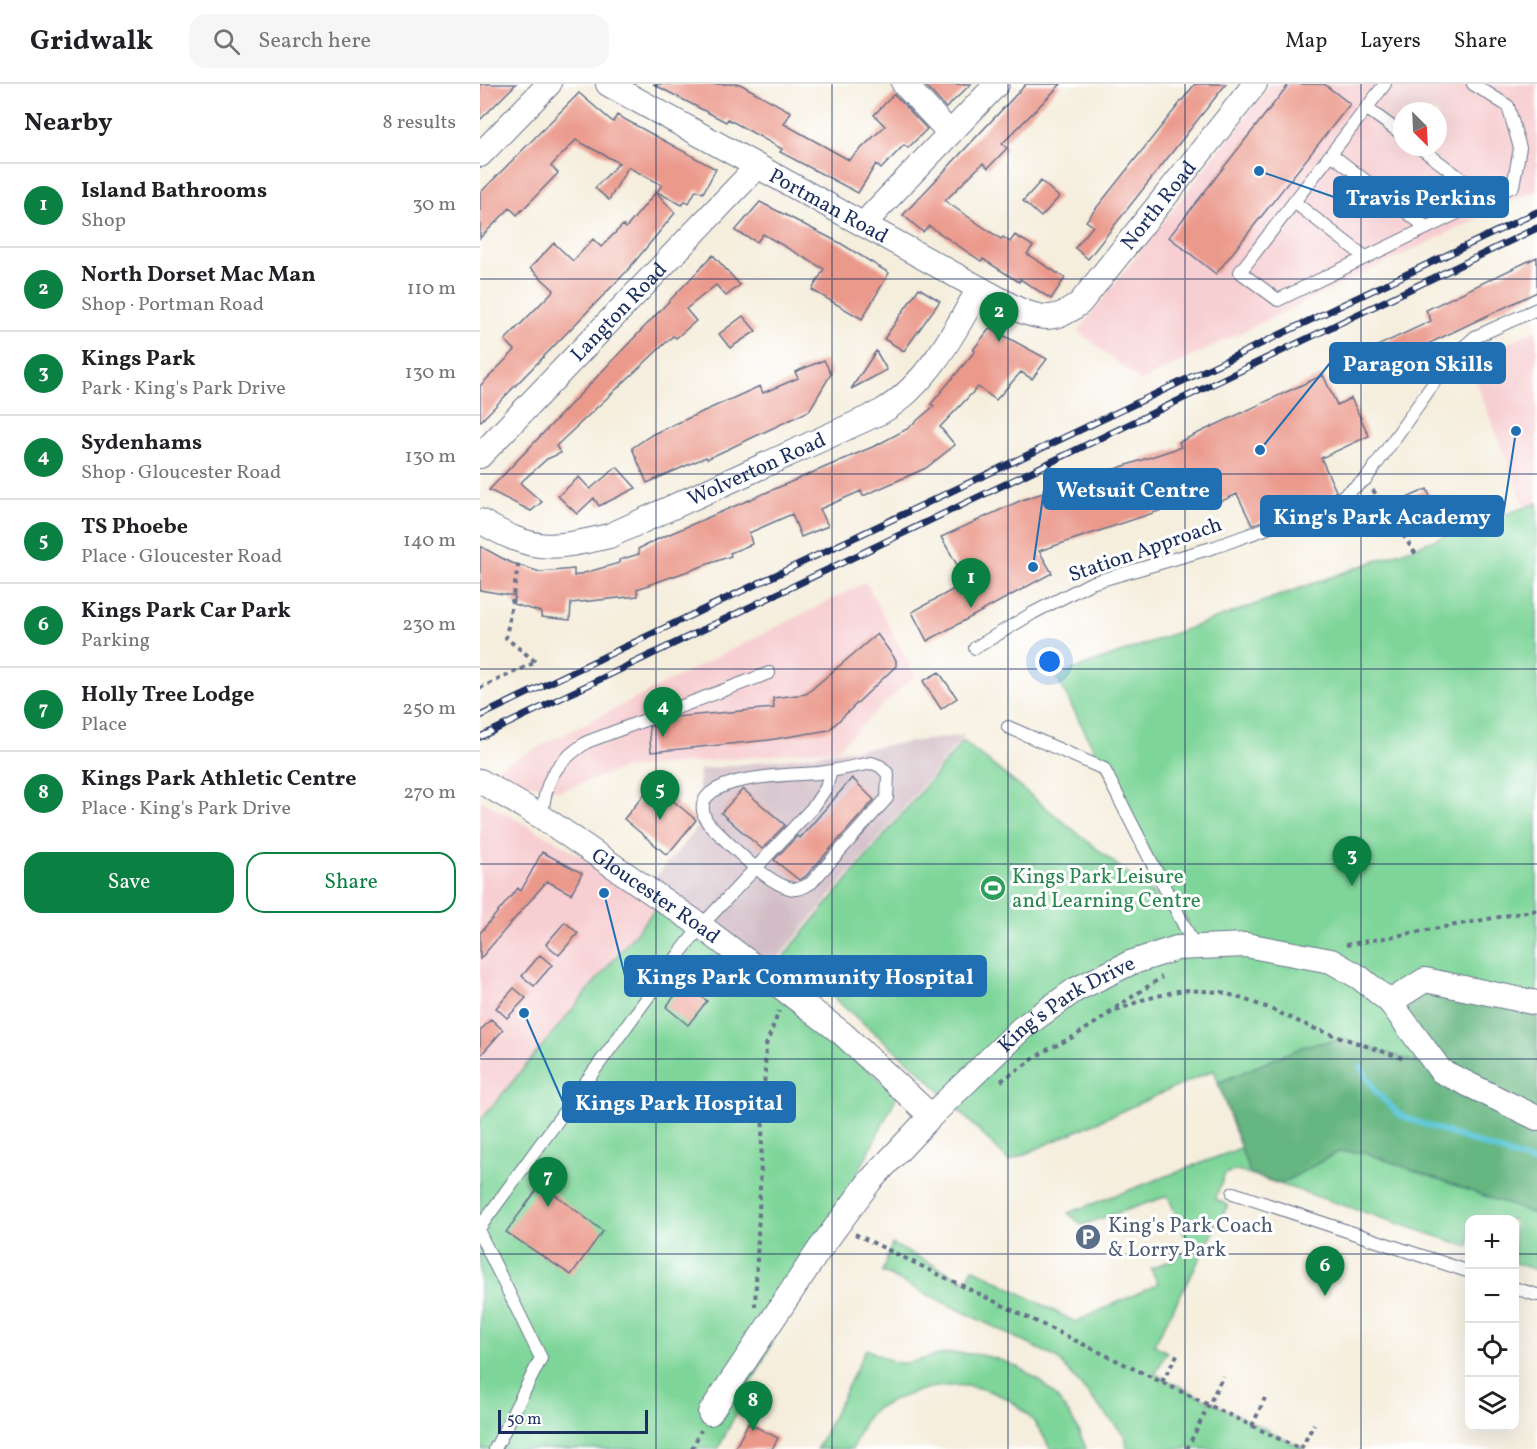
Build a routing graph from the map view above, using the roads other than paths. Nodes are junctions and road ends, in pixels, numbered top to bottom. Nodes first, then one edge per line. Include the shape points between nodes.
1 (549, 84) edge
2 (608, 84) edge
3 (904, 84) edge
4 (997, 84) edge
5 (1255, 84) edge
6 (1385, 84) edge
7 (1473, 84) edge
8 (1366, 108) junction
9 (1393, 128) edge
10 (950, 133) junction
11 (1331, 154) junction
12 (480, 155) edge
13 (1431, 156) edge
14 (757, 167) junction
15 (1487, 198) junction
16 (1294, 202) junction
17 (867, 226) junction
18 (1426, 228) junction
19 (1365, 257) junction
20 (979, 288) junction
21 (1537, 309) edge
22 (1053, 318) joint
23 (480, 456) edge
24 (480, 521) edge
25 (975, 648) dead end
26 (769, 673) dead end
27 (1008, 727) dead end
28 (831, 771) junction
29 (480, 781) edge
30 (542, 817) junction
31 (756, 869) junction
32 (701, 926) junction
33 (1195, 947) junction
34 (1390, 1002) junction
35 (1537, 1003) edge
36 (931, 1116) junction
37 (1537, 1118) edge
38 (1233, 1192) dead end
39 (480, 1227) edge
40 (480, 1234) edge
41 (1465, 1270) edge
42 (1519, 1289) edge
43 (1537, 1295) edge
44 (710, 1413) dead end
45 (495, 1449) edge

1 - 12 street
2 - 14 street, Portman Road
3 - 10 street
4 - 10 street
5 - 22 street, North Road via 1080,303
6 - 8 lane
7 - 15 lane via 1508,106 1520,148 1513,186
8 - 9 lane
8 - 11 lane
10 - 17 street via 871,216
11 - 16 lane
11 - 18 lane
13 - 15 lane
14 - 17 street, Portman Road
14 - 23 street, Langton Road
15 - 18 lane
16 - 19 lane
16 - 19 lane via 1240,272 1278,300
17 - 20 street, Portman Road
18 - 19 lane
20 - 22 street, Portman Road via 1038,318
20 - 24 street, Wolverton Road via 955,331 910,389 881,412 609,536 573,545 539,547 507,537
21 - 25 lane, Station Approach via 1475,337 1452,357 1366,479 1329,506 1215,547 1091,583
26 - 30 lane via 586,742 565,756 552,773
27 - 33 lane via 1104,769
28 - 31 lane via 814,806
28 - 31 lane via 732,781 710,794 703,815
28 - 31 lane via 873,763 880,766 888,774 887,798 846,847 806,886 791,889
29 - 30 street, Gloucester Road
30 - 32 street, Gloucester Road
31 - 32 lane
32 - 36 street, Gloucester Road via 843,1034
32 - 39 lane
33 - 34 street, King's Park Drive via 1246,945 1331,960
33 - 36 street, King's Park Drive via 1177,948 1130,963 1075,990 1022,1028
34 - 35 street via 1425,980
34 - 37 street, King's Park Drive via 1441,1071
36 - 44 street, King's Park Drive via 870,1181
38 - 41 lane
40 - 45 lane via 541,1359
42 - 43 lane

